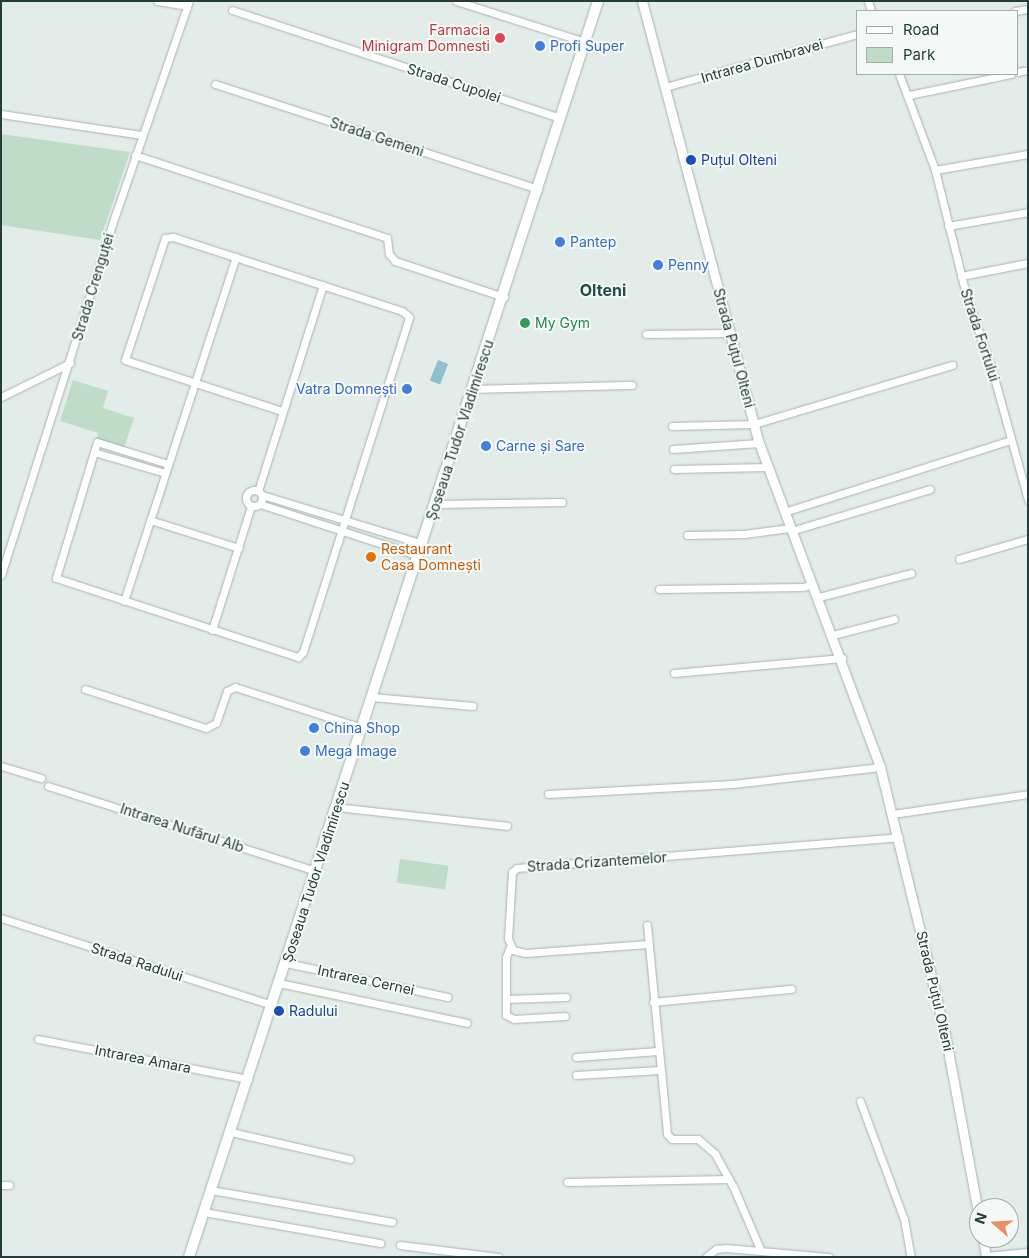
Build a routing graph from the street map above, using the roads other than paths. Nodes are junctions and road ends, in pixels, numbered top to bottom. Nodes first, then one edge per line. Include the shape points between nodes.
1 (157, 1) edge
2 (456, 1) edge
3 (598, 1) edge
4 (642, 1) edge
5 (188, 3) edge
6 (232, 10) dead end
7 (856, 35) edge
8 (585, 42) junction
9 (899, 75) edge
10 (1006, 75) edge
11 (215, 84) dead end
12 (665, 87) junction
13 (909, 95) junction
14 (1, 114) edge
15 (561, 118) junction
16 (142, 135) junction
17 (1028, 154) edge
18 (135, 155) junction
19 (935, 170) junction
20 (538, 189) junction
21 (1028, 212) edge
22 (948, 226) junction
23 (236, 257) junction
24 (1028, 263) edge
25 (961, 276) junction
26 (323, 285) junction
27 (504, 297) junction
28 (731, 333) junction
29 (646, 334) dead end
30 (70, 363) junction
31 (952, 365) dead end
32 (195, 382) junction
33 (632, 385) dead end
34 (474, 388) junction
35 (1, 397) edge
36 (282, 411) junction
37 (754, 424) junction
38 (672, 426) dead end
39 (1011, 440) junction
40 (759, 443) junction
41 (673, 449) dead end
42 (94, 452) junction
43 (168, 464) junction
44 (768, 467) junction
45 (674, 469) dead end
46 (165, 473) junction
47 (1026, 487) edge
48 (930, 489) dead end
49 (260, 493) junction
50 (1028, 500) edge
51 (562, 502) dead end
52 (260, 504) junction
53 (436, 504) junction
54 (251, 506) junction
55 (304, 508) junction
56 (784, 512) junction
57 (301, 518) junction
58 (150, 520) junction
59 (345, 521) junction
60 (791, 529) junction
61 (342, 531) junction
62 (687, 535) dead end
63 (1028, 539) edge
64 (423, 544) junction
65 (239, 548) junction
66 (419, 556) junction
67 (959, 559) dead end
68 (911, 573) dead end
69 (1, 575) edge
70 (813, 584) junction
71 (659, 589) dead end
72 (819, 597) junction
73 (124, 601) junction
74 (894, 619) dead end
75 (212, 630) junction
76 (833, 635) junction
77 (842, 658) junction
78 (674, 673) dead end
79 (84, 689) dead end
80 (372, 697) junction
81 (473, 706) dead end
82 (362, 728) junction
83 (1, 766) edge
84 (880, 767) junction
85 (41, 778) dead end
86 (48, 786) dead end
87 (548, 794) dead end
88 (1028, 794) edge
89 (336, 807) junction
90 (893, 814) junction
91 (507, 826) dead end
92 (899, 838) junction
93 (316, 871) junction
94 (1, 918) edge
95 (647, 925) dead end
96 (648, 944) junction
97 (510, 947) junction
98 (286, 963) junction
99 (280, 983) junction
100 (791, 989) dead end
101 (447, 997) dead end
102 (566, 997) dead end
103 (506, 999) junction
104 (653, 1002) junction
105 (272, 1005) junction
106 (565, 1016) dead end
107 (467, 1023) dead end
108 (38, 1039) dead end
109 (658, 1051) junction
110 (576, 1056) dead end
111 (660, 1070) junction
112 (576, 1074) dead end
113 (248, 1079) junction
114 (860, 1101) dead end
115 (231, 1132) junction
116 (350, 1159) dead end
117 (729, 1179) junction
118 (567, 1182) dead end
119 (211, 1190) junction
120 (975, 1198) edge
121 (204, 1212) junction
122 (392, 1222) dead end
123 (380, 1243) dead end
124 (400, 1245) dead end
125 (760, 1249) junction
126 (1028, 1253) edge
127 (189, 1257) edge
128 (498, 1257) edge
129 (706, 1257) edge
130 (829, 1257) edge
131 (911, 1257) edge
132 (985, 1257) edge

1 - 5 street
2 - 8 street
3 - 8 main road, Șoseaua Tudor Vladimirescu
4 - 12 street, Strada Puțul Olteni
5 - 16 street, Strada Crenguței
6 - 15 street, Strada Cupolei
7 - 12 street, Intrarea Dumbravei
8 - 15 main road, Șoseaua Tudor Vladimirescu
9 - 13 street, Strada Fortului
10 - 13 street
11 - 20 street, Strada Gemeni
12 - 28 street, Strada Puțul Olteni
13 - 19 street, Strada Fortului
14 - 16 street
15 - 20 main road, Șoseaua Tudor Vladimirescu
16 - 18 street, Strada Crenguței
17 - 19 street
18 - 27 street via 388,238 389,254 395,261
18 - 30 street, Strada Crenguței
19 - 22 street, Strada Fortului
20 - 27 main road, Șoseaua Tudor Vladimirescu
21 - 22 street
22 - 25 street, Strada Fortului
23 - 26 street
23 - 32 street
23 - 32 street via 165,238 128,344 125,360
24 - 25 street
25 - 39 street, Strada Fortului
26 - 36 street
26 - 59 street via 402,311 409,318
27 - 34 main road, Șoseaua Tudor Vladimirescu
28 - 29 street
28 - 37 street, Strada Puțul Olteni
30 - 35 street
30 - 69 street, Strada Crenguței
31 - 37 street
32 - 36 street
32 - 43 street
33 - 34 street
34 - 53 main road, Șoseaua Tudor Vladimirescu
36 - 49 street
37 - 38 street
37 - 40 street, Strada Puțul Olteni
39 - 47 street, Strada Fortului
39 - 56 street
40 - 41 street
40 - 44 street, Strada Puțul Olteni
42 - 43 street via 97,442
42 - 46 street
42 - 73 street via 56,578
43 - 46 street
44 - 45 street
44 - 56 street, Strada Puțul Olteni
46 - 58 street
47 - 50 street, Strada Fortului
48 - 60 street
49 - 52 street
49 - 54 street via 250,491 246,495 246,502
49 - 55 street
51 - 53 street
52 - 54 street
52 - 57 street
53 - 64 main road, Șoseaua Tudor Vladimirescu
54 - 65 street
55 - 57 street
55 - 59 street
56 - 60 street, Strada Puțul Olteni
57 - 61 street
58 - 65 street
58 - 73 street
59 - 61 street
59 - 64 street
60 - 62 street via 752,534
60 - 70 street, Strada Puțul Olteni
61 - 66 street
61 - 75 street via 301,655 295,657
63 - 67 street
64 - 66 main road, Șoseaua Tudor Vladimirescu
65 - 75 street
66 - 80 main road, Șoseaua Tudor Vladimirescu
68 - 72 street
70 - 71 street via 803,588
70 - 72 street, Strada Puțul Olteni
72 - 76 street, Strada Puțul Olteni
73 - 75 street
74 - 76 street
76 - 77 street, Strada Puțul Olteni
77 - 78 street
77 - 84 street, Strada Puțul Olteni
79 - 82 street via 206,728 216,723 227,691 235,688
80 - 81 street
80 - 82 main road, Șoseaua Tudor Vladimirescu
82 - 89 main road, Șoseaua Tudor Vladimirescu
83 - 85 street
84 - 87 street via 733,784
84 - 90 street, Strada Puțul Olteni
86 - 93 street, Intrarea Nufărul Alb
88 - 90 street
89 - 91 street
89 - 93 main road, Șoseaua Tudor Vladimirescu
90 - 92 street, Strada Puțul Olteni
92 - 97 street, Strada Crizantemelor via 518,868 510,876
92 - 120 street, Strada Puțul Olteni via 945,1034
93 - 98 main road, Șoseaua Tudor Vladimirescu
94 - 105 street, Strada Radului
95 - 96 street
96 - 97 street via 525,953
96 - 104 street
97 - 103 street, Strada Crizantemelor via 506,957
98 - 99 main road, Șoseaua Tudor Vladimirescu
98 - 101 street, Intrarea Cernei
99 - 105 main road, Șoseaua Tudor Vladimirescu
99 - 107 street
100 - 104 street
102 - 103 street
103 - 106 street via 509,1018
104 - 109 street
105 - 113 main road, Șoseaua Tudor Vladimirescu
108 - 113 street, Intrarea Amara
109 - 110 street
109 - 111 street
111 - 112 street
111 - 117 street via 667,1134 672,1139 698,1139 714,1154
113 - 115 main road, Șoseaua Tudor Vladimirescu
114 - 131 street via 904,1219
115 - 116 street
115 - 119 main road, Șoseaua Tudor Vladimirescu
117 - 118 street
117 - 125 street
119 - 121 main road, Șoseaua Tudor Vladimirescu
119 - 122 street
121 - 123 street
121 - 127 main road, Șoseaua Tudor Vladimirescu
124 - 128 street
125 - 129 street via 716,1249
125 - 130 street
126 - 132 street

